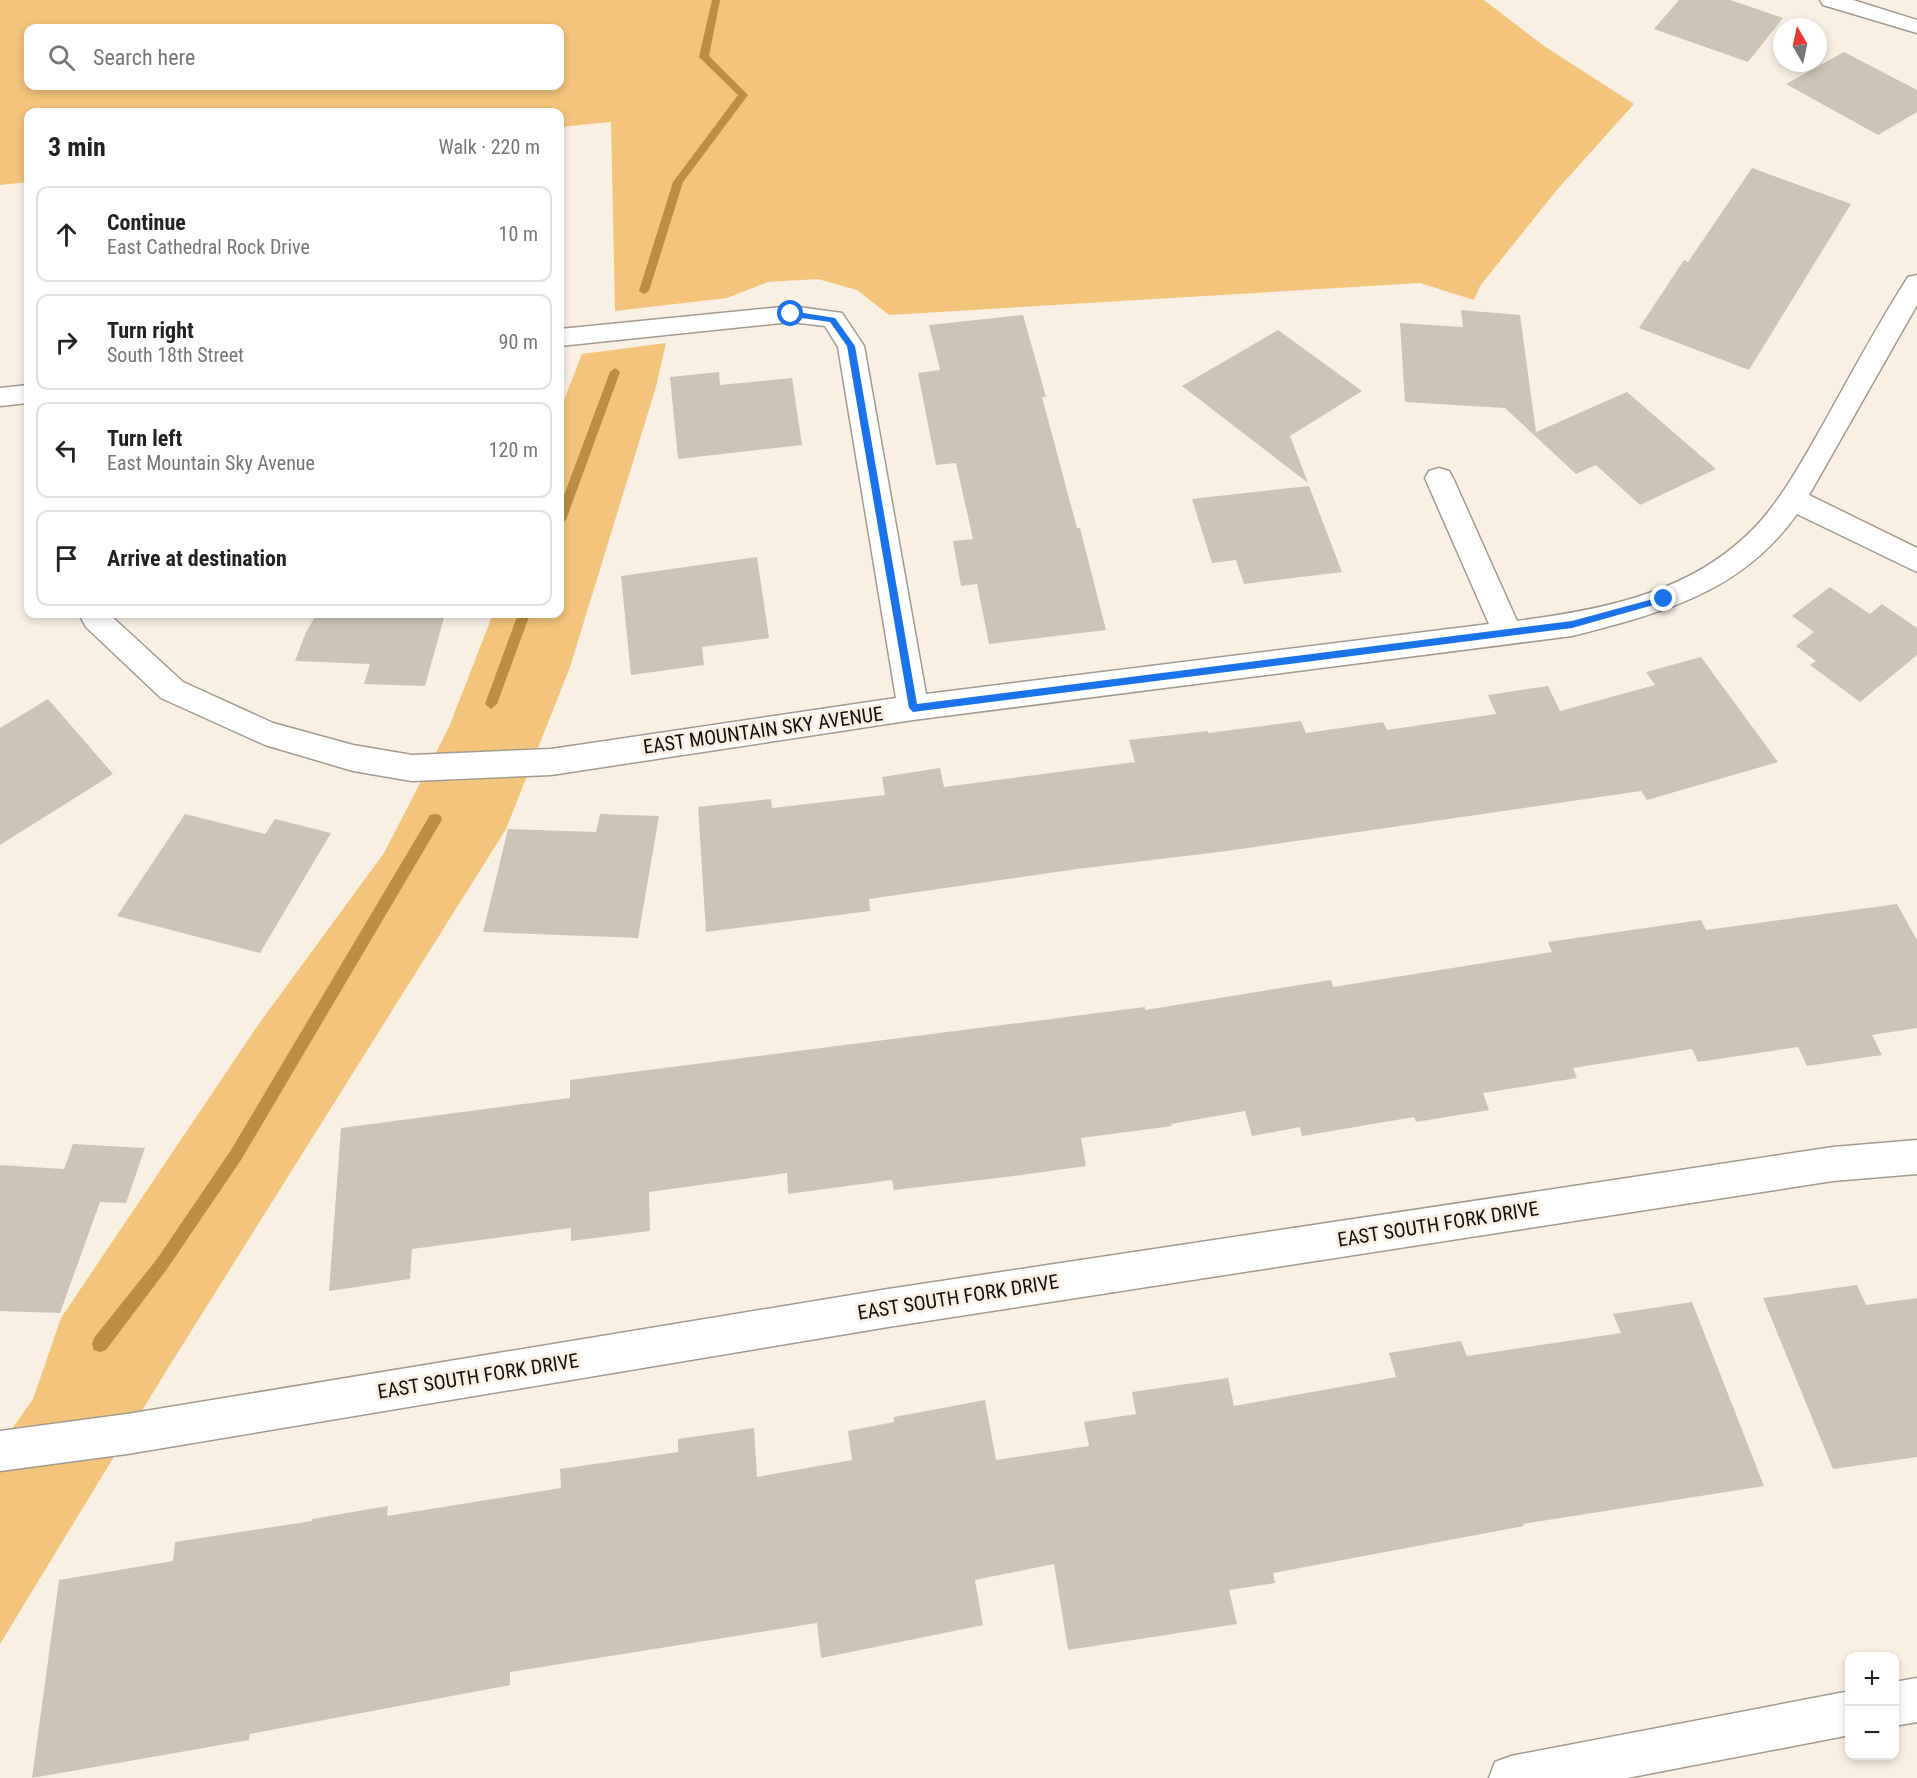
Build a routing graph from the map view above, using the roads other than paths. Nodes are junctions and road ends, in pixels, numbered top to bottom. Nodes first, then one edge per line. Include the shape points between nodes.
1 (1831, 0) edge
2 (1917, 27) edge
3 (1917, 283) edge
4 (564, 338) edge
5 (24, 394) edge
6 (0, 397) edge
7 (1439, 478) dead end
8 (1794, 500) junction
9 (1917, 561) edge
10 (96, 618) edge
11 (1508, 634) junction
12 (913, 708) junction
13 (1917, 1157) edge
14 (0, 1451) edge
15 (1917, 1700) edge
16 (1899, 1703) edge
17 (1845, 1714) edge
18 (1511, 1778) edge

1 - 2 street
3 - 8 street, EAST MOUNTAIN SKY AVENUE
4 - 12 street via 791,314 833,320 851,346
5 - 6 street
7 - 11 street
8 - 9 street
8 - 11 street, EAST MOUNTAIN SKY AVENUE via 1764,537 1730,566 1696,585 1572,625
10 - 12 street, EAST MOUNTAIN SKY AVENUE via 172,690 265,734 353,758 412,768 551,762
11 - 12 street, EAST MOUNTAIN SKY AVENUE
13 - 14 street, EAST SOUTH FORK DRIVE via 1833,1164 899,1306 128,1434
15 - 16 street
17 - 18 street

